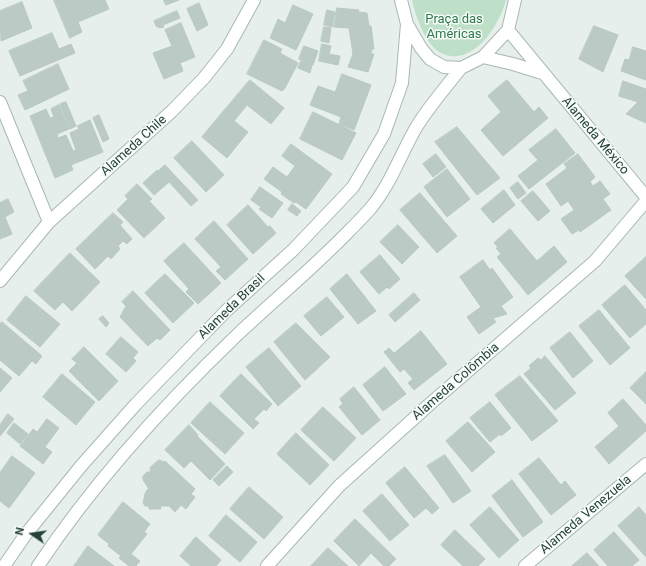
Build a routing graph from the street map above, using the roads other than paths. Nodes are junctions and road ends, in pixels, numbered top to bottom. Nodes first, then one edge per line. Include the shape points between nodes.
1 (254, 0) edge
2 (515, 0) edge
3 (399, 2) edge
4 (407, 24) junction
5 (508, 30) junction
6 (483, 57) junction
7 (461, 68) junction
8 (543, 74) junction
9 (0, 102) edge
10 (646, 197) edge
11 (646, 201) edge
12 (49, 222) junction
13 (0, 281) edge
14 (646, 464) edge
15 (4, 566) edge
16 (38, 566) edge
17 (267, 566) edge
18 (525, 566) edge

1 - 12 street, Alameda Chile via 227,49 204,78 172,111
2 - 5 street
3 - 4 street
4 - 7 street via 430,59 444,67
4 - 15 street, Alameda Brasil via 402,83 384,134 353,187 293,250 227,310 136,404 81,466
5 - 6 street
5 - 8 street, Alameda México
6 - 7 street
6 - 8 street
7 - 16 street, Alameda Brasil via 417,126 392,177 370,209 145,428 90,494
8 - 10 street, Alameda México
9 - 12 street
11 - 17 street, Alameda Colômbia via 595,261 338,486
12 - 13 street, Alameda Chile
14 - 18 street, Alameda Venezuela

